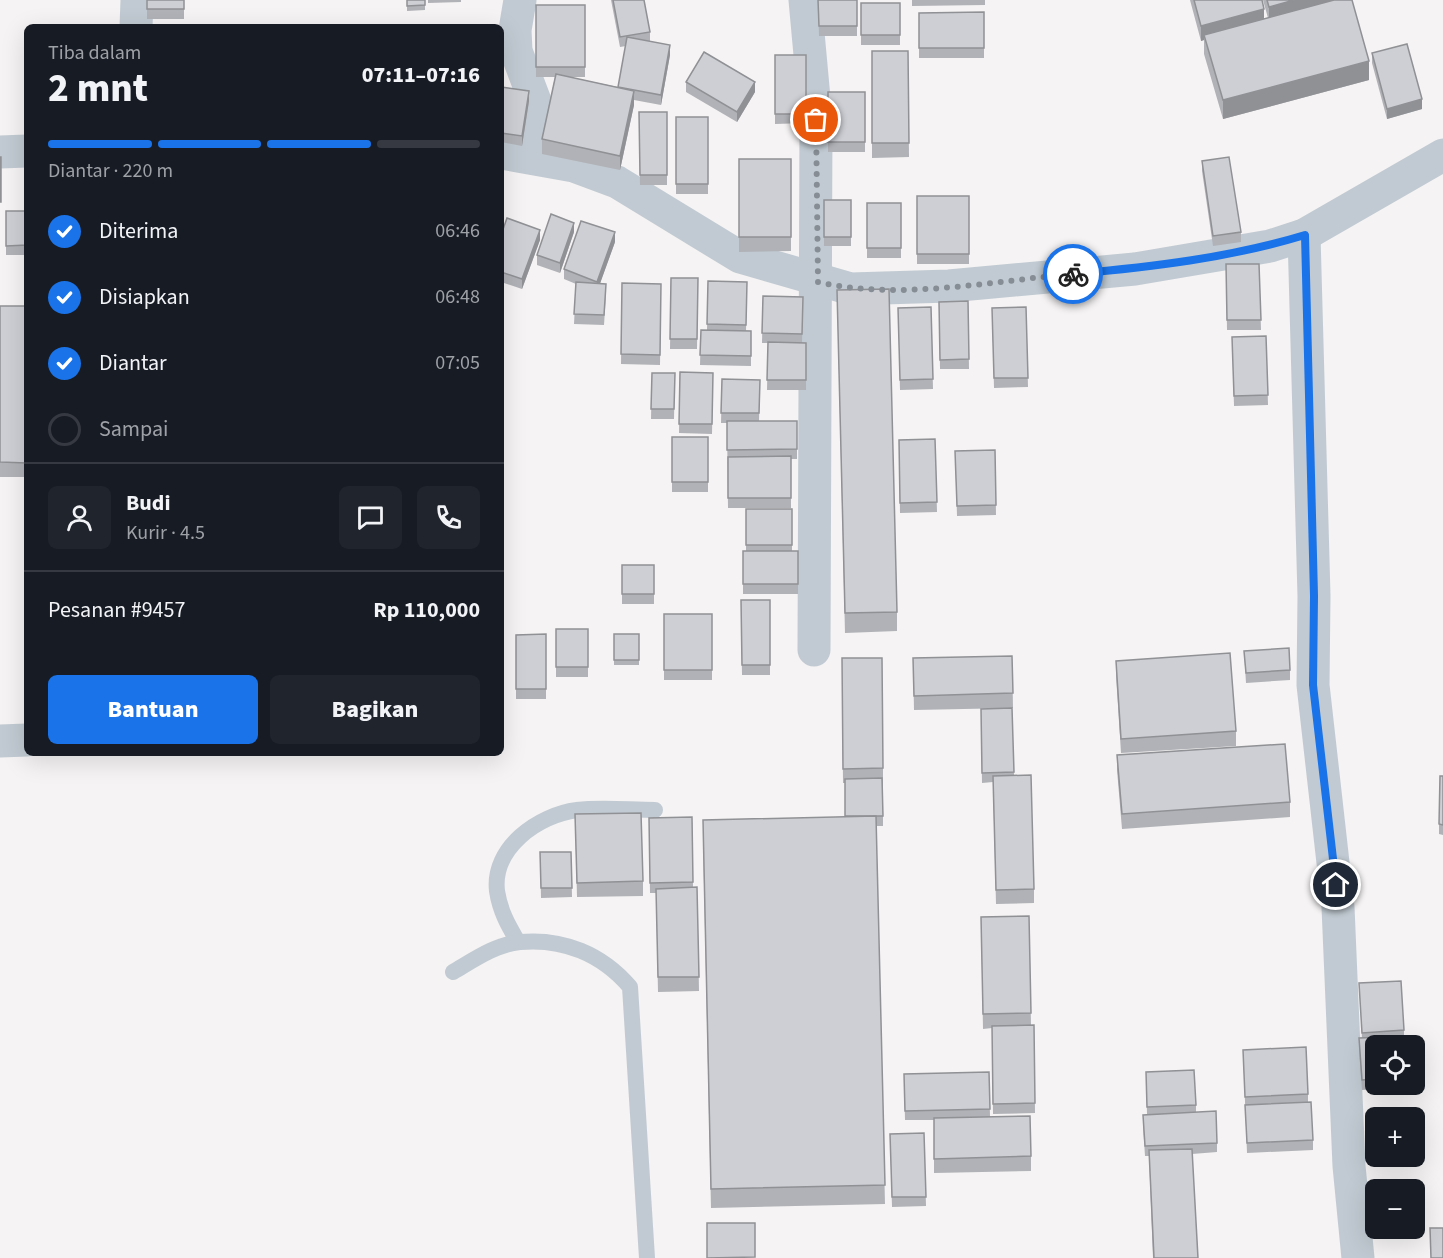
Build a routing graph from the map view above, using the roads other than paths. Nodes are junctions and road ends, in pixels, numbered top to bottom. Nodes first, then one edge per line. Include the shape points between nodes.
1 (137, 0) edge
2 (520, 0) edge
3 (805, 0) edge
4 (136, 24) edge
5 (24, 151) edge
6 (0, 152) edge
7 (504, 153) edge
8 (1443, 156) edge
9 (538, 159) junction
10 (1305, 235) junction
11 (818, 282) junction
12 (814, 650) dead end
13 (24, 740) edge
14 (0, 741) edge
15 (656, 810) dead end
16 (518, 942) junction
17 (453, 972) dead end
18 (647, 1258) edge
19 (1359, 1258) edge

1 - 4 street
2 - 9 street via 516,51 535,100
3 - 11 street via 815,86
5 - 6 street
7 - 9 street
8 - 10 street
9 - 11 street via 574,166 616,182 740,257
10 - 11 street via 1225,255 1135,269 885,289 851,289
10 - 19 street via 1313,685 1338,907 1349,1166
11 - 12 street
13 - 14 street
15 - 16 lane via 575,810 521,835 504,855 496,889 502,915
16 - 17 lane
16 - 18 lane via 583,949 614,969 630,987

